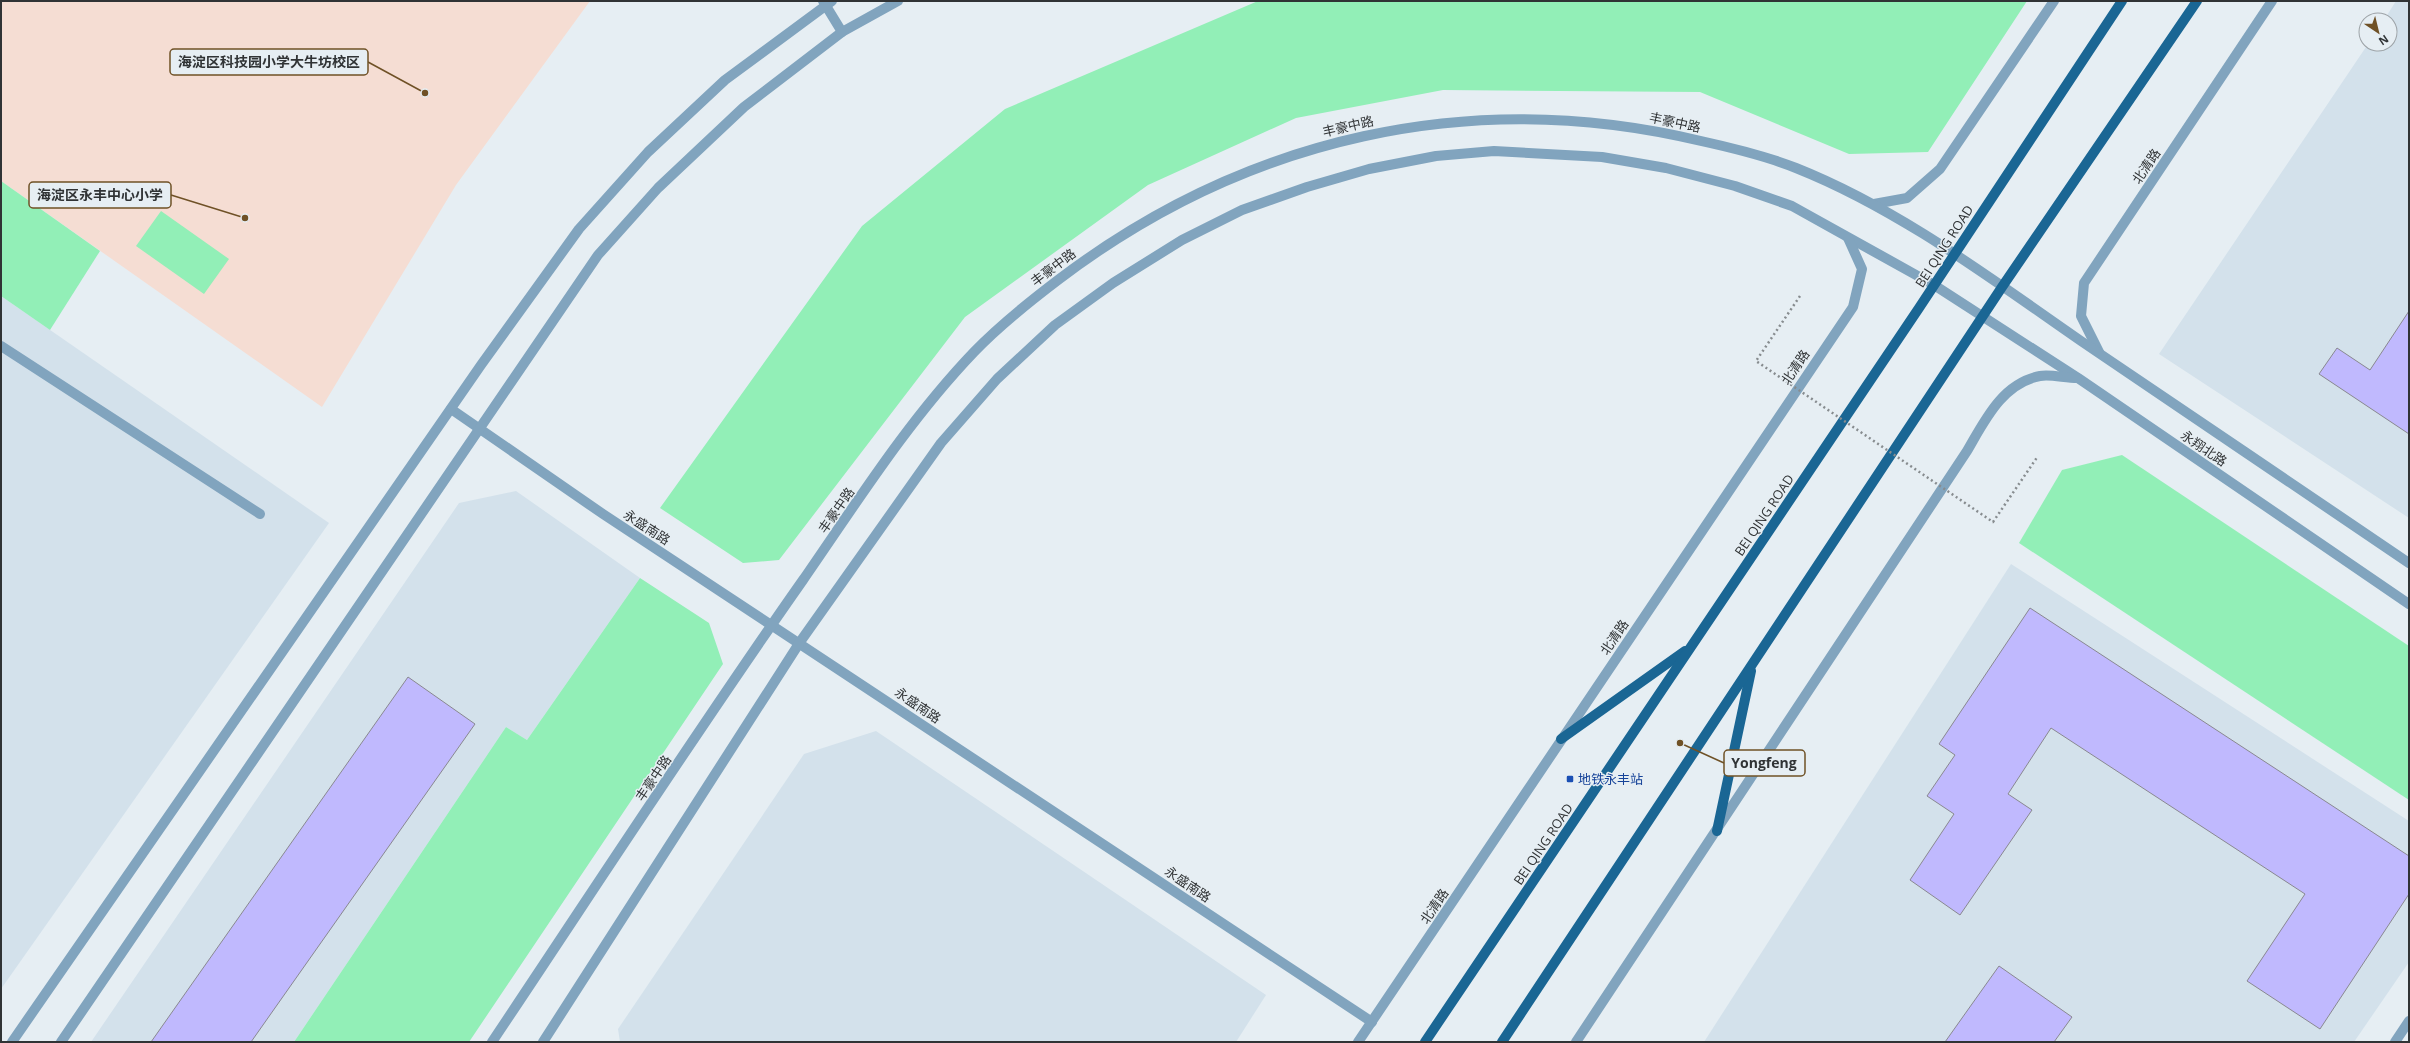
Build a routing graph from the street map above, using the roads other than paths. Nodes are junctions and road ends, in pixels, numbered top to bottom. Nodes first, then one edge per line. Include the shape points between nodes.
1 (898, 1) edge
2 (2054, 1) edge
3 (2122, 1) edge
4 (2197, 1) edge
5 (2272, 1) edge
6 (826, 3) edge
7 (842, 32) junction
8 (1874, 204) junction
9 (1848, 238) junction
10 (1954, 255) junction
11 (1934, 285) junction
12 (2002, 287) junction
13 (1982, 317) junction
14 (1, 346) edge
15 (2100, 354) junction
16 (2078, 378) junction
17 (451, 409) junction
18 (480, 428) junction
19 (260, 514) dead end
20 (2409, 563) edge
21 (2409, 604) edge
22 (772, 624) junction
23 (800, 642) junction
24 (1690, 648) junction
25 (1752, 664) junction
26 (1561, 739) junction
27 (1717, 831) junction
28 (2409, 1021) edge
29 (1372, 1022) junction
30 (12, 1042) edge
31 (61, 1042) edge
32 (492, 1042) edge
33 (543, 1042) edge
34 (1358, 1042) edge
35 (1425, 1042) edge
36 (1502, 1042) edge
37 (1576, 1042) edge
38 (2395, 1042) edge

1 - 7 street
2 - 8 street via 1940,169 1908,198
3 - 10 main road, BEI QING ROAD
4 - 12 main road
5 - 15 street, 北清路 via 2084,283 2081,316
6 - 7 street
6 - 17 street via 725,80 648,152 579,229
7 - 18 street via 744,107 658,188 598,255
8 - 10 street, 丰豪中路
8 - 22 street, 丰豪中路 via 1794,167 1735,149 1669,133 1608,123 1554,119 1493,119 1383,131 1321,145 1262,165 1197,193 1137,225 1030,301 976,350 911,426
9 - 11 street
9 - 23 street via 1792,206 1734,186 1666,168 1602,157 1546,153 1494,151 1436,156 1362,171 1307,186 1242,210 1182,240 1113,283 1055,325 997,379 941,443
9 - 26 street, 北清路 via 1862,269 1853,307
10 - 11 main road, BEI QING ROAD
10 - 12 street, 丰豪中路
11 - 13 street, 永翔北路
11 - 24 main road, BEI QING ROAD
12 - 13 main road
12 - 15 street, 永翔北路
13 - 16 street, 永翔北路
13 - 25 main road
14 - 19 street
15 - 20 street, 永翔北路
16 - 21 street, 永翔北路
16 - 27 street via 2040,376 2011,388 1991,410 1967,451
17 - 18 street, 永盛南路
17 - 30 street
18 - 22 street, 永盛南路 via 603,514
18 - 31 street
22 - 23 street, 永盛南路
22 - 32 street, 丰豪中路
23 - 29 street, 永盛南路
23 - 33 street
24 - 26 main road
24 - 35 main road, BEI QING ROAD
25 - 27 main road
25 - 36 main road
26 - 29 street, 北清路
27 - 37 street
28 - 38 street
29 - 34 street, 北清路

